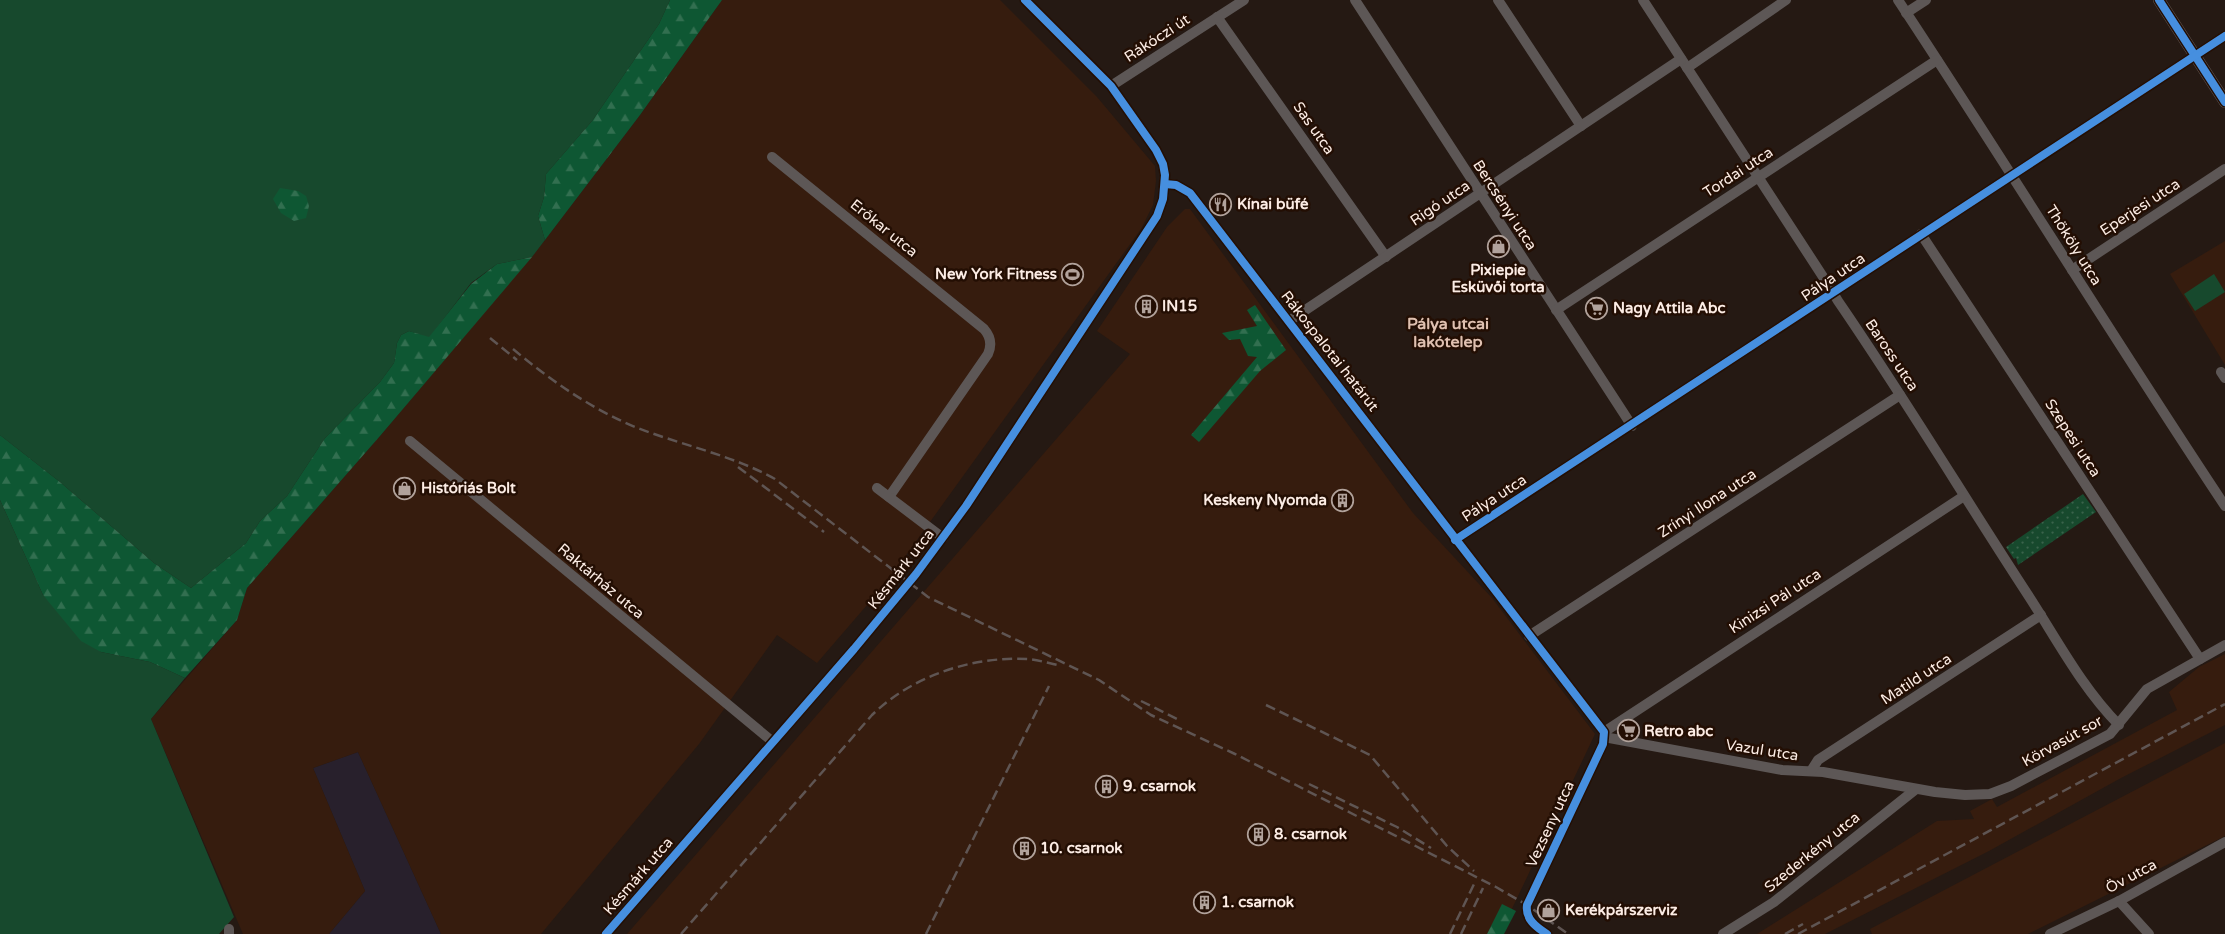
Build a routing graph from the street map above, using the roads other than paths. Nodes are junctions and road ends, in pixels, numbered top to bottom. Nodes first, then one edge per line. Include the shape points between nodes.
1 (1025, 0) edge
2 (1244, 0) edge
3 (1355, 0) edge
4 (1498, 0) edge
5 (1643, 0) edge
6 (1786, 0) edge
7 (1898, 0) edge
8 (1926, 0) edge
9 (2159, 0) edge
10 (1774, 3) edge
11 (1906, 13) junction
12 (1217, 17) junction
13 (2225, 36) edge
14 (2195, 56) junction
15 (1937, 60) junction
16 (1684, 64) junction
17 (1111, 86) junction
18 (2225, 102) edge
19 (1581, 126) junction
20 (772, 157) dead end
21 (2225, 169) edge
22 (2012, 175) junction
23 (1758, 177) junction
24 (1165, 184) junction
25 (1480, 194) junction
26 (1921, 234) junction
27 (1386, 257) junction
28 (2072, 270) junction
29 (1833, 293) junction
30 (1556, 310) junction
31 (1289, 321) junction
32 (1900, 394) junction
33 (1632, 426) junction
34 (410, 441) dead end
35 (877, 488) dead end
36 (1964, 496) junction
37 (889, 498) junction
38 (2225, 506) edge
39 (943, 538) junction
40 (1455, 540) junction
41 (2041, 615) junction
42 (1529, 636) junction
43 (2225, 645) edge
44 (2200, 659) junction
45 (2119, 725) junction
46 (1604, 735) junction
47 (773, 742) junction
48 (1811, 772) junction
49 (1916, 789) junction
50 (2225, 842) edge
51 (2119, 901) junction
52 (2054, 933) edge
53 (606, 934) edge
54 (1547, 934) edge
55 (1724, 934) edge
56 (2149, 934) edge

1 - 17 street
2 - 12 street, Rákóczi út
3 - 25 street, Bercsényi utca
4 - 19 street
5 - 16 street, Baross utca
6 - 10 street, Rigó utca
7 - 11 street, Thököly utca
8 - 11 street
9 - 14 main road
10 - 16 street, Rigó utca
11 - 15 street, Thököly utca
12 - 17 street, Rákóczi út
12 - 27 street, Sas utca
13 - 14 street, Pálya utca
14 - 18 main road
14 - 22 street, Pálya utca
15 - 22 street, Thököly utca
15 - 23 street, Tordai utca
16 - 19 street, Rigó utca
16 - 23 street, Baross utca
17 - 24 street via 1156,150 1163,164
19 - 25 street, Rigó utca
20 - 37 street, Erőkar utca via 984,329 990,338 988,354
21 - 28 street, Eperjesi utca
22 - 26 street, Pálya utca
22 - 28 street, Thököly utca
23 - 29 street, Baross utca
23 - 30 street, Tordai utca
24 - 31 street, Rákospalotai határút via 1176,185 1190,193
24 - 39 street, Késmárk utca via 1163,198 1149,231
25 - 27 street, Rigó utca
25 - 30 street, Bercsényi utca
26 - 29 street, Pálya utca
26 - 44 street, Szepesi utca
27 - 31 street, Rigó utca
28 - 38 street, Thököly utca
29 - 32 street, Baross utca
29 - 33 street, Pálya utca
30 - 33 street, Bercsényi utca
31 - 40 street, Rákospalotai határút via 1436,510
32 - 36 street, Baross utca
32 - 42 street, Zrínyi Ilona utca
33 - 40 street, Pálya utca
34 - 47 street, Raktárház utca
35 - 37 street
36 - 41 street, Baross utca
36 - 46 street, Kinizsi Pál utca
37 - 39 street
39 - 47 street, Késmárk utca via 890,607
40 - 42 street, Rákospalotai határút
41 - 45 street, Baross utca via 2098,703
41 - 48 street, Matild utca via 1818,760
42 - 46 street, Rákospalotai határút
43 - 44 street, Körvasút sor
44 - 45 street, Körvasút sor via 2147,689
45 - 49 street, Körvasút sor via 2085,748 2002,790 1965,795
46 - 48 street, Vazul utca via 1782,770
46 - 54 street, Vezseny utca via 1603,744 1527,905 1527,914 1532,922
47 - 53 street, Késmárk utca
48 - 49 street, Vazul utca
49 - 55 street, Szederkény utca via 1774,902
50 - 51 street, Öv utca
51 - 52 street, Öv utca
51 - 56 street

